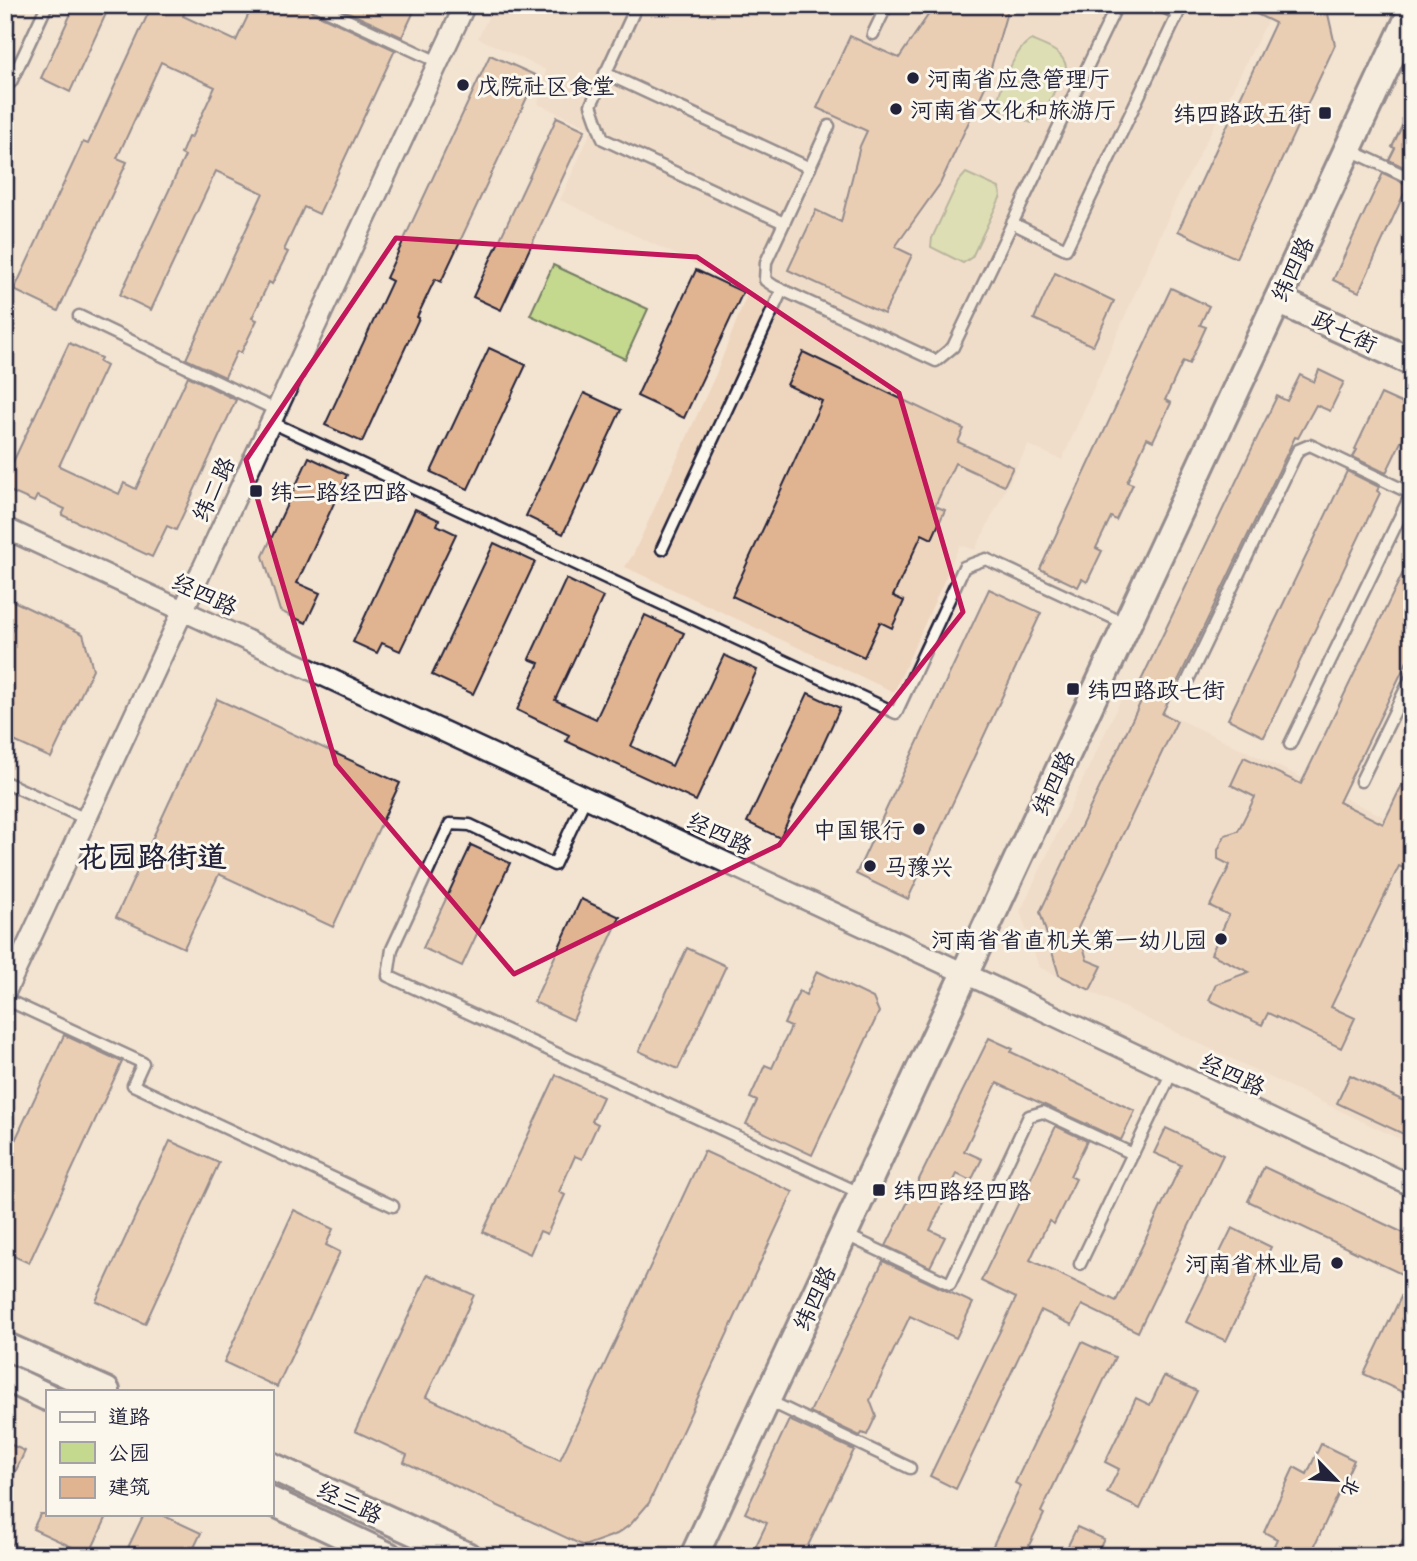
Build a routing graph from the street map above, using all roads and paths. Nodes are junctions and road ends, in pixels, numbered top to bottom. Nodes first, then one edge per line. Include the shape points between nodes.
1 (47, 5) edge
2 (315, 5) edge
3 (465, 5) edge
4 (637, 5) edge
5 (887, 5) edge
6 (1117, 5) edge
7 (1159, 5) edge
8 (1412, 11) edge
9 (873, 34) dead end
10 (438, 62) junction
11 (606, 73) junction
12 (5, 86) edge
13 (829, 126) dead end
14 (1348, 149) junction
15 (810, 168) junction
16 (1412, 179) edge
17 (784, 223) junction
18 (1012, 223) junction
19 (782, 290) junction
20 (1278, 300) junction
21 (79, 316) dead end
22 (1412, 362) edge
23 (273, 416) junction
24 (1411, 494) edge
25 (5, 528) edge
26 (662, 549) dead end
27 (183, 611) junction
28 (1127, 624) junction
29 (1412, 676) edge
30 (1186, 684) dead end
31 (1290, 744) dead end
32 (1361, 781) dead end
33 (5, 782) edge
34 (586, 797) junction
35 (86, 819) junction
36 (964, 973) junction
37 (5, 993) edge
38 (5, 999) edge
39 (1172, 1072) junction
40 (1133, 1154) junction
41 (1412, 1186) edge
42 (862, 1194) junction
43 (393, 1206) dead end
44 (844, 1233) junction
45 (1080, 1264) dead end
46 (5, 1346) edge
47 (5, 1377) edge
48 (104, 1390) edge
49 (46, 1397) edge
50 (766, 1400) junction
51 (273, 1466) edge
52 (910, 1468) dead end
53 (273, 1503) edge
54 (1412, 1547) edge
55 (5, 1548) edge
56 (23, 1556) edge
57 (388, 1556) edge
58 (467, 1556) edge
59 (694, 1556) edge
60 (1408, 1556) edge

1 - 12 lane
2 - 10 lane
3 - 10 street, 纬二路
4 - 11 lane
5 - 9 lane
6 - 18 lane
7 - 18 lane via 1178,14 1066,249
8 - 14 street, 纬四路
10 - 23 street, 纬二路
11 - 15 lane
11 - 17 lane via 591,105 603,139
13 - 15 lane
14 - 16 lane
14 - 20 street, 纬四路
15 - 17 lane
17 - 19 lane via 766,262 765,280
18 - 19 lane via 953,347 936,362
19 - 26 lane
20 - 22 street, 政七街
20 - 28 street, 纬四路
21 - 23 lane
23 - 27 street, 纬二路
23 - 28 lane via 896,713 964,567 986,559
24 - 30 lane via 1310,446 1298,450
24 - 31 lane
25 - 27 street, 经四路
27 - 34 street, 经四路
27 - 35 street, 纬二路
28 - 36 street, 纬四路
29 - 32 lane
33 - 35 lane
34 - 36 street, 经四路
34 - 42 lane via 554,865 470,825 450,824 391,949 388,976
35 - 37 street, 纬二路
36 - 39 street, 经四路
36 - 42 street, 纬四路
38 - 43 lane via 143,1063 133,1085
39 - 40 lane
39 - 41 street, 经四路
40 - 44 lane via 1043,1112 1029,1116 950,1284
40 - 45 lane
42 - 44 street, 纬四路
44 - 50 street, 纬四路
46 - 48 street
47 - 49 street
50 - 52 lane
50 - 59 street, 纬四路
51 - 58 street, 经三路
53 - 57 street, 经三路
54 - 60 street
55 - 56 lane

